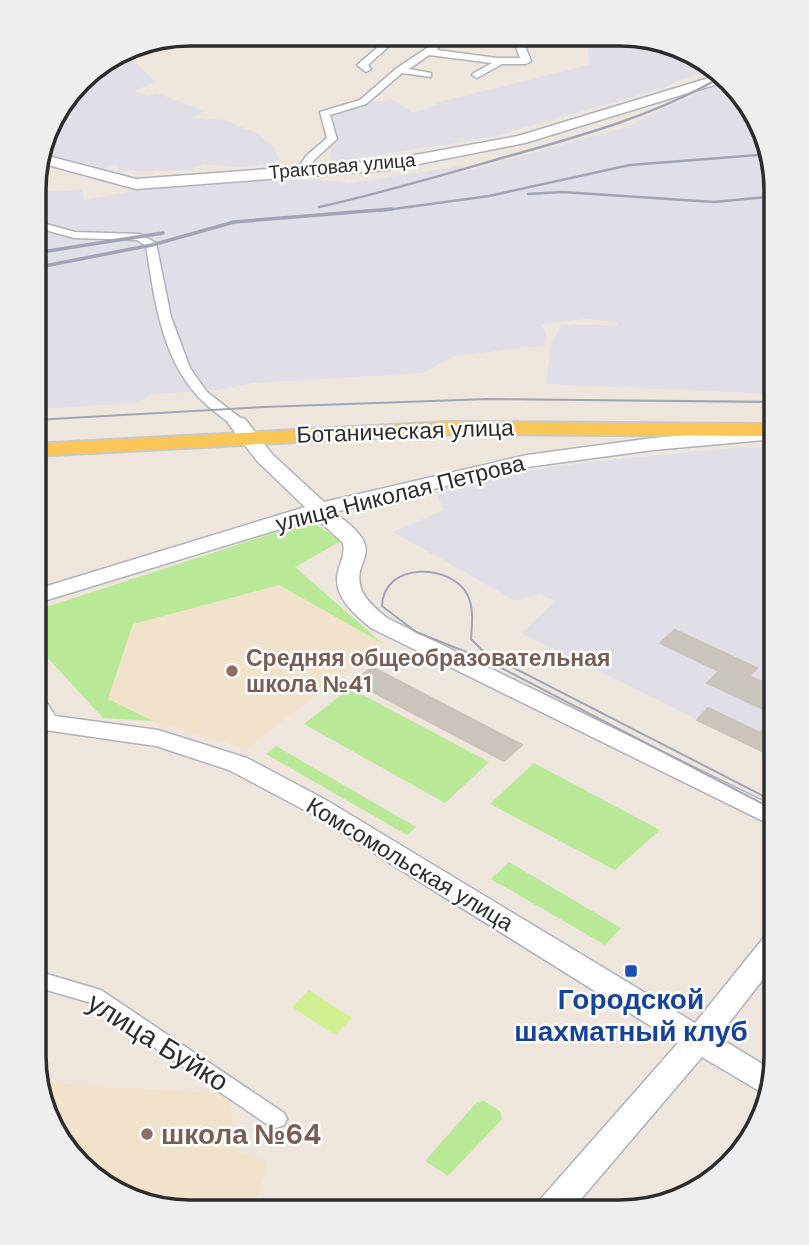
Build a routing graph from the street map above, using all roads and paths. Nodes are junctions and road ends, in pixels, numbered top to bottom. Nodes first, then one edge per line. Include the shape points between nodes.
1 (381, 46) edge
2 (437, 46) edge
3 (521, 46) edge
4 (428, 52) junction
5 (498, 61) junction
6 (366, 69) dead end
7 (400, 70) junction
8 (428, 75) dead end
9 (477, 75) dead end
10 (714, 81) edge
11 (49, 161) edge
12 (302, 170) junction
13 (46, 227) edge
14 (764, 425) edge
15 (764, 426) edge
16 (242, 430) junction
17 (46, 435) edge
18 (46, 449) edge
19 (319, 510) junction
20 (46, 593) edge
21 (46, 720) edge
22 (763, 812) edge
23 (763, 959) edge
24 (46, 982) edge
25 (698, 1041) junction
26 (761, 1079) edge
27 (276, 1119) dead end
28 (559, 1200) edge

1 - 6 street via 362,65
2 - 4 street
3 - 5 street via 526,61
4 - 5 street
4 - 7 street
5 - 9 street
7 - 8 street
7 - 12 street via 363,102 324,114 332,139
10 - 12 main road, Трактовая улица via 516,141 388,165
11 - 12 main road, Трактовая улица via 136,184
13 - 16 street via 74,235 139,237 152,245 166,328 179,360 195,386
14 - 16 main road, Ботаническая улица
15 - 19 main road, улица Николая Петрова via 527,461
16 - 17 main road, Ботаническая улица
16 - 18 main road, Ботаническая улица
16 - 19 main road
19 - 20 main road, улица Николая Петрова
19 - 22 main road via 355,545 350,592 379,623
21 - 25 main road, Комсомольская улица via 158,738 238,764 317,806
23 - 25 main road
24 - 27 street, улица Буйко via 94,996
25 - 26 main road, Комсомольская улица
25 - 28 main road

